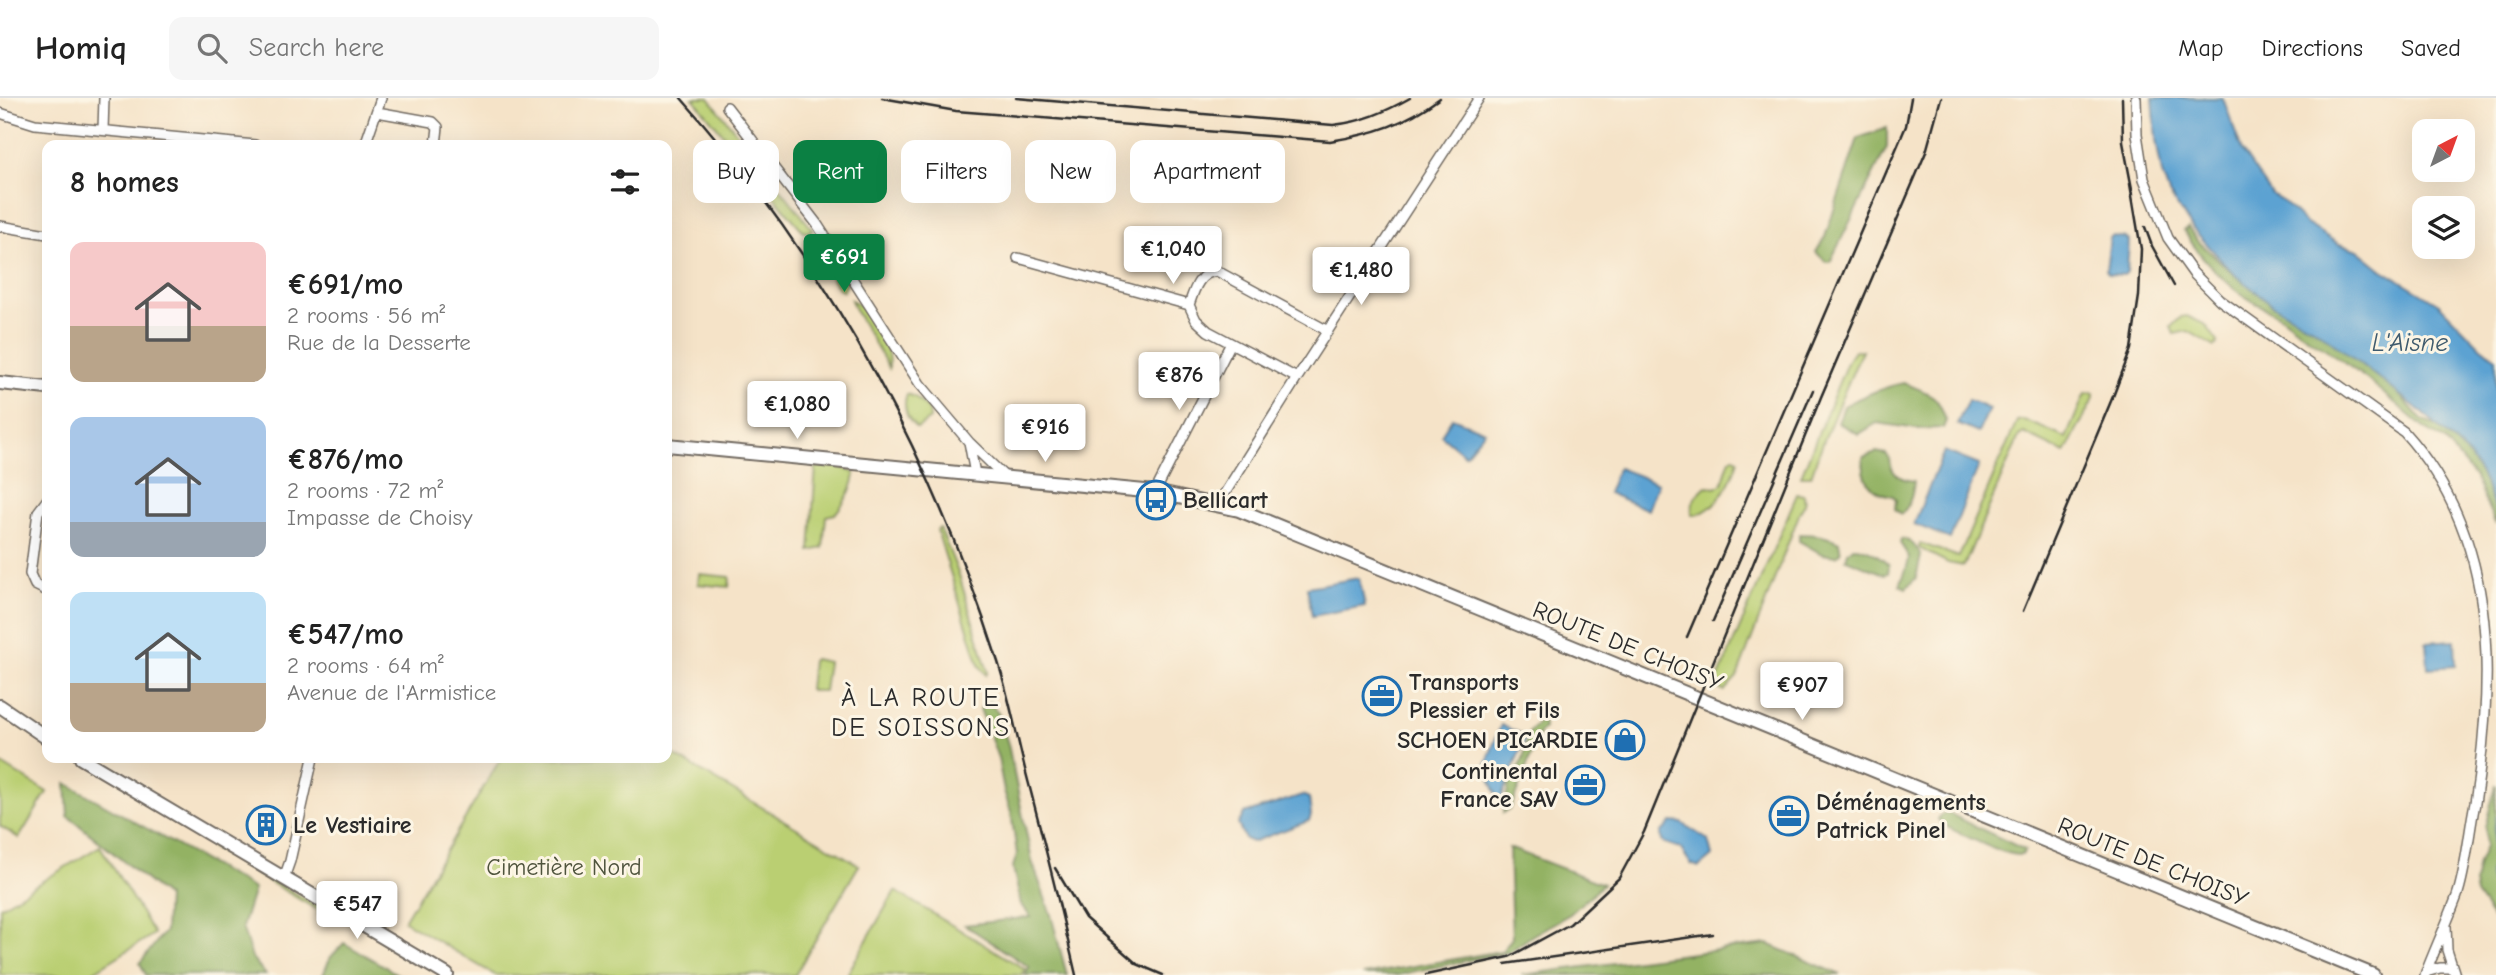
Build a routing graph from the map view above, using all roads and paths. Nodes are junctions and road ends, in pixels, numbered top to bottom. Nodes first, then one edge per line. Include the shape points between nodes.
1 (104, 98) edge
2 (381, 98) edge
3 (1479, 98) edge
4 (2136, 98) edge
5 (727, 107) dead end
6 (377, 112) junction
7 (0, 113) edge
8 (103, 130) junction
9 (204, 140) edge
10 (367, 140) edge
11 (437, 140) edge
12 (0, 226) edge
13 (42, 233) edge
14 (1018, 258) dead end
15 (1189, 305) junction
16 (1328, 331) junction
17 (1230, 345) junction
18 (1297, 378) junction
19 (0, 383) edge
20 (42, 387) edge
21 (969, 442) junction
22 (672, 445) edge
23 (975, 474) junction
24 (1004, 477) junction
25 (1155, 492) junction
26 (1218, 504) junction
27 (42, 507) edge
28 (42, 588) edge
29 (0, 706) edge
30 (42, 735) edge
31 (89, 763) edge
32 (312, 763) edge
33 (284, 878) junction
34 (2446, 921) junction
35 (2454, 971) edge
36 (2426, 974) edge
37 (447, 975) edge
38 (2373, 975) edge

1 - 8 street
2 - 6 street
3 - 16 street
4 - 34 street via 2144,179 2168,238 2193,273 2220,300 2404,432 2442,472 2473,527 2489,598 2490,710 2458,894
5 - 21 street via 817,224 920,384
6 - 10 street
6 - 11 street via 433,122 438,127
7 - 8 street via 35,124
8 - 9 street
12 - 13 street
14 - 15 street
15 - 16 street via 1202,277 1217,271
15 - 17 street via 1196,320
16 - 18 street
17 - 18 street
17 - 25 street
18 - 26 street
19 - 20 street
21 - 23 street
21 - 24 street
22 - 23 street, ROUTE DE CHOISY
23 - 24 street, ROUTE DE CHOISY
24 - 25 street, ROUTE DE CHOISY
25 - 26 street, ROUTE DE CHOISY
26 - 38 street, ROUTE DE CHOISY
27 - 28 street via 30,574
29 - 30 street
31 - 33 street
32 - 33 street
33 - 37 street
34 - 35 street via 2447,950
34 - 36 street
35 - 36 street via 2440,968

